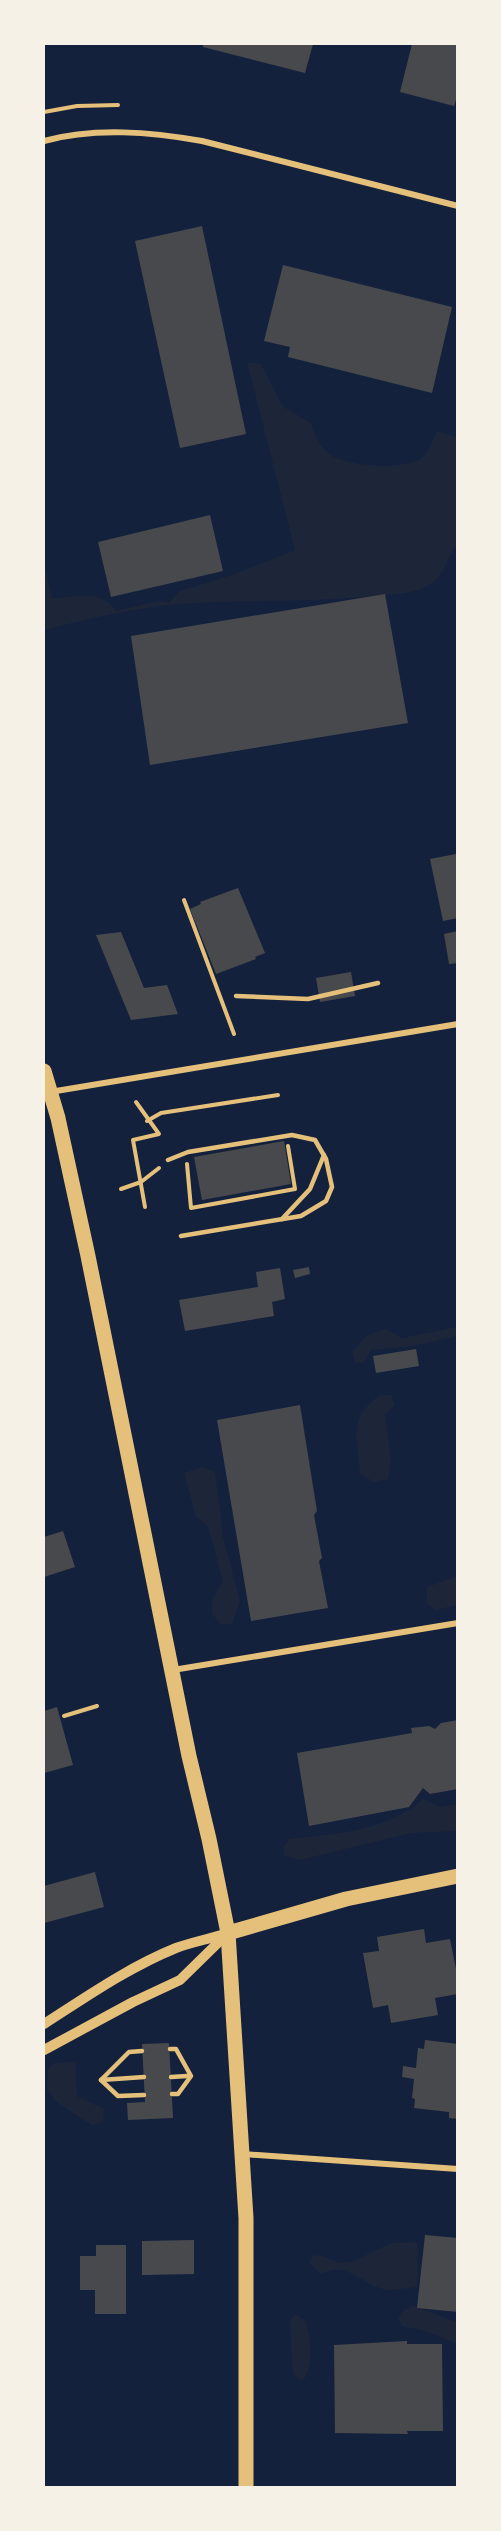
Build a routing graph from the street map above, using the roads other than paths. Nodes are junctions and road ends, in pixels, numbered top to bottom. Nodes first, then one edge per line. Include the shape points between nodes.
1 (44, 141) edge
2 (458, 206) edge
3 (378, 983) dead end
4 (236, 996) dead end
5 (458, 1024) edge
6 (44, 1071) edge
7 (47, 1092) edge
8 (324, 1155) junction
9 (168, 1160) dead end
10 (282, 1219) junction
11 (181, 1236) dead end
12 (458, 1623) edge
13 (173, 1670) junction
14 (458, 1876) edge
15 (228, 1933) junction
16 (44, 2024) edge
17 (170, 2049) dead end
18 (44, 2050) edge
19 (142, 2051) dead end
20 (187, 2076) dead end
21 (144, 2077) dead end
22 (171, 2077) dead end
23 (101, 2080) junction
24 (171, 2094) dead end
25 (144, 2095) dead end
26 (243, 2154) junction
27 (458, 2169) edge
28 (246, 2487) edge

1 - 2 street via 98,133 166,134
3 - 4 lane via 308,999
5 - 7 street
6 - 7 main road
7 - 13 main road via 92,1274
8 - 9 lane via 315,1140 292,1135 188,1152
8 - 10 lane via 310,1189
8 - 10 lane via 332,1187 326,1201 301,1216
10 - 11 lane
12 - 13 street
13 - 15 main road
14 - 15 main road via 346,1899
15 - 16 street via 176,1948 100,1988
15 - 18 street via 180,1980
15 - 26 main road
17 - 24 lane via 176,2049 191,2076 177,2094
19 - 23 lane via 129,2052
20 - 22 lane
21 - 23 lane
23 - 25 lane via 118,2096
26 - 27 street
26 - 28 main road

